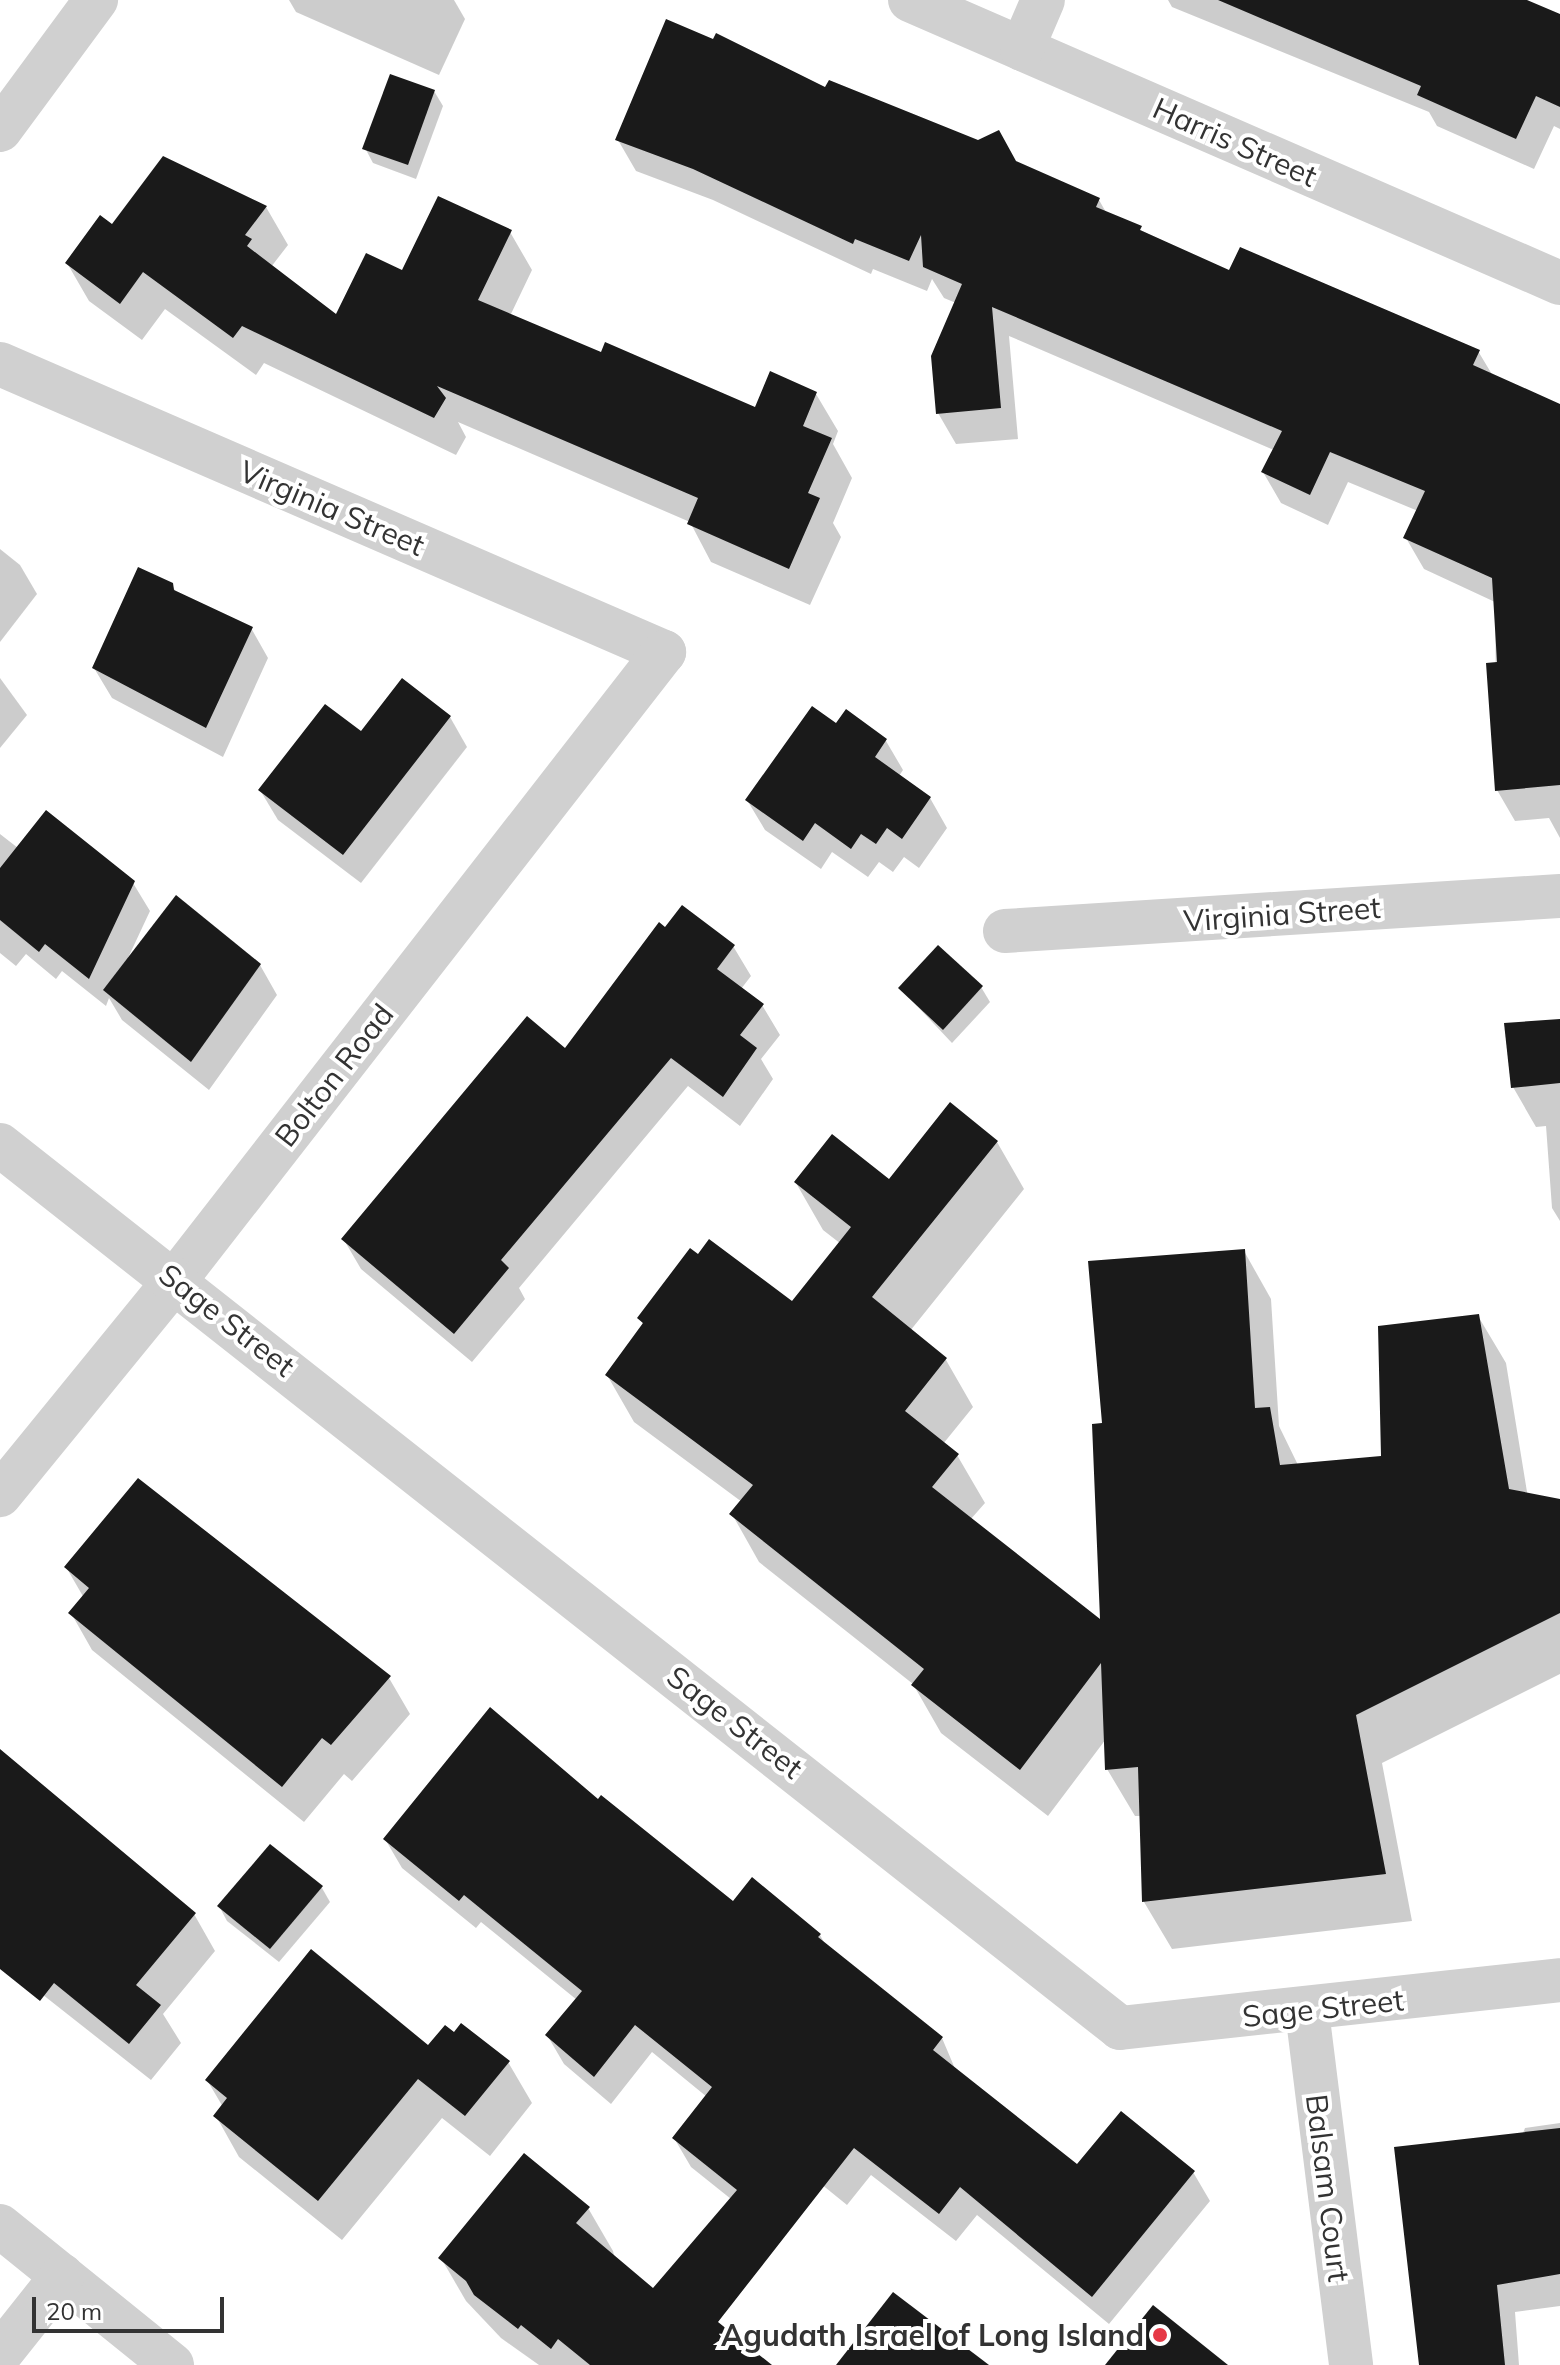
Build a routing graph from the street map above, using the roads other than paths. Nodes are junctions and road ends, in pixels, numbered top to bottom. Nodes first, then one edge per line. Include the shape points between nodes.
1 (96, 0) edge
2 (910, 0) edge
3 (1043, 0) edge
4 (1022, 49) junction
5 (0, 130) edge
6 (1560, 283) edge
7 (0, 364) edge
8 (664, 652) joint
9 (1560, 896) edge
10 (1005, 931) dead end
11 (0, 1145) edge
12 (176, 1279) junction
13 (0, 1495) edge
14 (1560, 1980) edge
15 (1307, 2011) junction
16 (0, 2226) edge
17 (62, 2276) junction
18 (0, 2354) edge
19 (172, 2365) edge
20 (1351, 2365) edge

1 - 5 street
2 - 4 street, Harris Street
3 - 4 street
4 - 6 street, Harris Street
7 - 8 street, Virginia Street
8 - 12 street, Bolton Road
9 - 10 street, Virginia Street
11 - 12 street, Sage Street
12 - 13 street, Bolton Road
12 - 15 street, Sage Street via 1120,2028
14 - 15 street, Sage Street
15 - 20 street, Balsam Court
16 - 17 street
17 - 18 street
17 - 19 street

